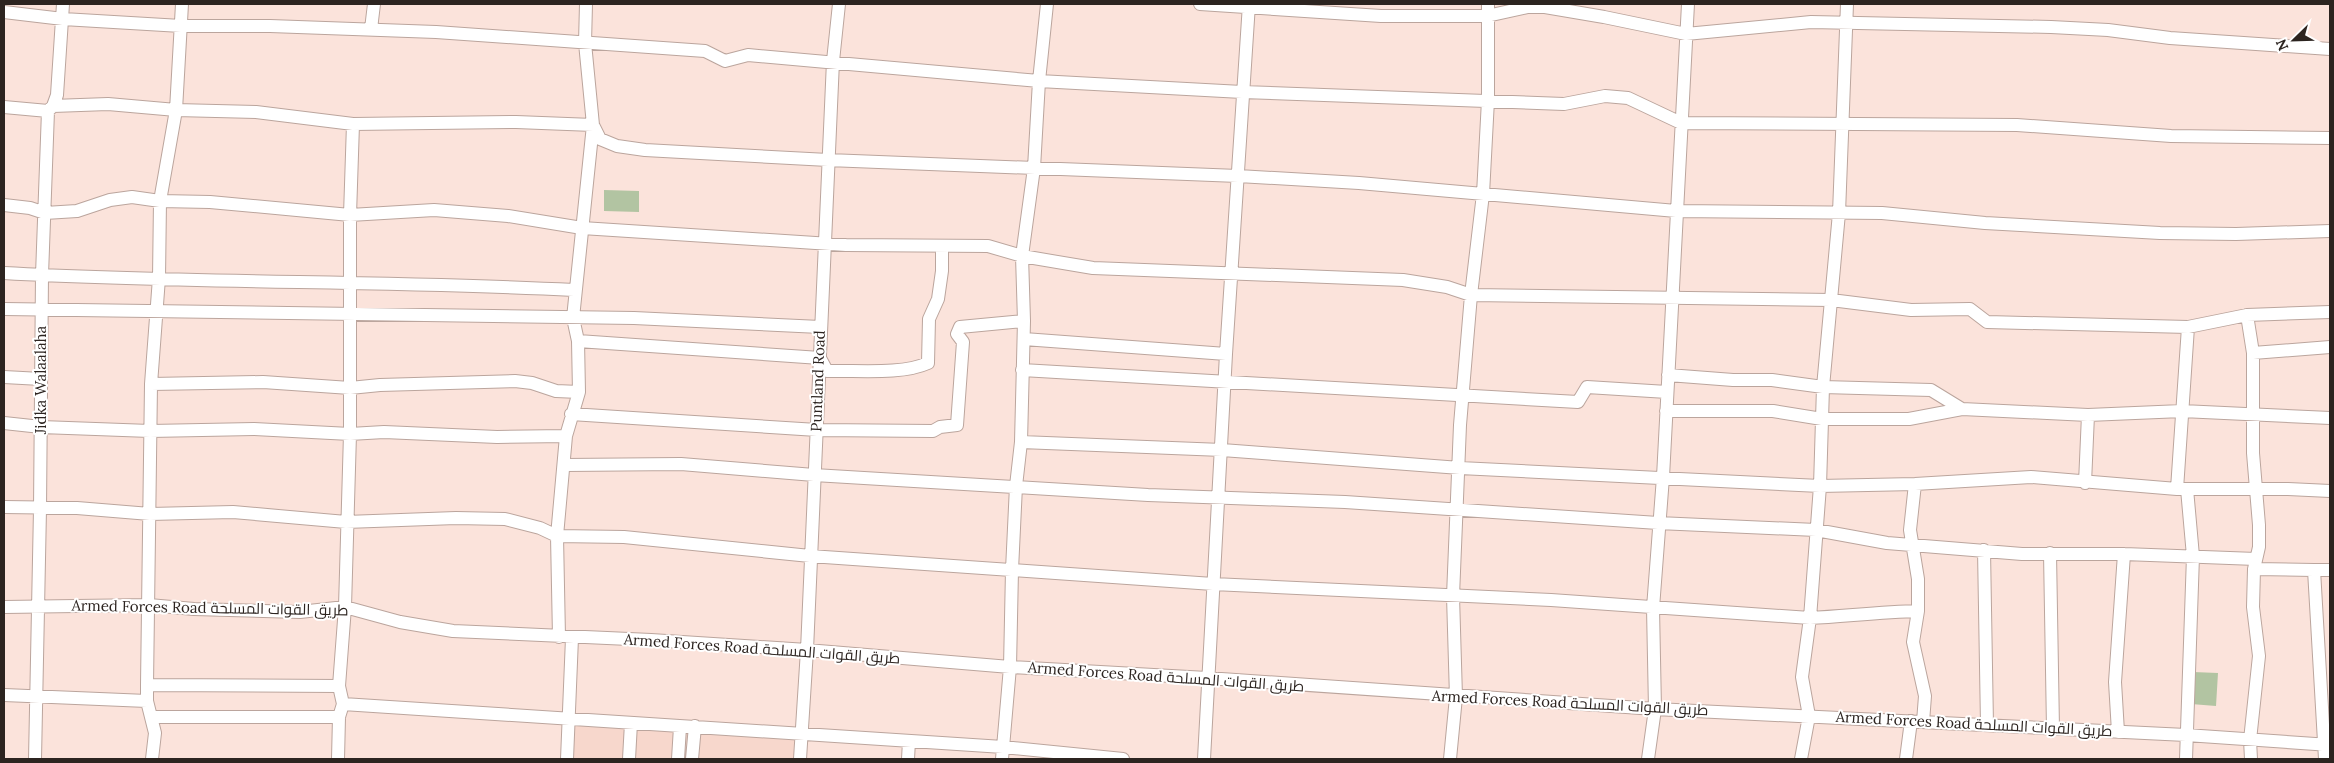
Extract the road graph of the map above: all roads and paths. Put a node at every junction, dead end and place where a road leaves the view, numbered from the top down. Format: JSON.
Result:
{"nodes":[{"id":1,"x":63,"y":4,"type":"edge"},
{"id":2,"x":182,"y":4,"type":"edge"},
{"id":3,"x":374,"y":4,"type":"edge"},
{"id":4,"x":586,"y":4,"type":"edge"},
{"id":5,"x":839,"y":4,"type":"edge"},
{"id":6,"x":1047,"y":4,"type":"edge"},
{"id":7,"x":1200,"y":4,"type":"edge"},
{"id":8,"x":1688,"y":4,"type":"edge"},
{"id":9,"x":1847,"y":4,"type":"edge"},
{"id":10,"x":1248,"y":5,"type":"edge"},
{"id":11,"x":1488,"y":10,"type":"edge"},
{"id":12,"x":4,"y":12,"type":"edge"},
{"id":13,"x":63,"y":19,"type":"junction"},
{"id":14,"x":1846,"y":22,"type":"junction"},
{"id":15,"x":181,"y":26,"type":"junction"},
{"id":16,"x":371,"y":28,"type":"junction"},
{"id":17,"x":1686,"y":34,"type":"junction"},
{"id":18,"x":585,"y":42,"type":"junction"},
{"id":19,"x":2330,"y":49,"type":"edge"},
{"id":20,"x":833,"y":61,"type":"junction"},
{"id":21,"x":1040,"y":82,"type":"junction"},
{"id":22,"x":1242,"y":92,"type":"junction"},
{"id":23,"x":1488,"y":100,"type":"junction"},
{"id":24,"x":4,"y":107,"type":"edge"},
{"id":25,"x":50,"y":109,"type":"junction"},
{"id":26,"x":176,"y":110,"type":"junction"},
{"id":27,"x":1682,"y":123,"type":"junction"},
{"id":28,"x":353,"y":124,"type":"junction"},
{"id":29,"x":1841,"y":124,"type":"junction"},
{"id":30,"x":593,"y":125,"type":"junction"},
{"id":31,"x":2330,"y":138,"type":"edge"},
{"id":32,"x":828,"y":160,"type":"junction"},
{"id":33,"x":1034,"y":168,"type":"junction"},
{"id":34,"x":1238,"y":176,"type":"junction"},
{"id":35,"x":1483,"y":194,"type":"junction"},
{"id":36,"x":160,"y":201,"type":"junction"},
{"id":37,"x":4,"y":205,"type":"edge"},
{"id":38,"x":1676,"y":211,"type":"junction"},
{"id":39,"x":45,"y":213,"type":"junction"},
{"id":40,"x":1839,"y":213,"type":"junction"},
{"id":41,"x":350,"y":215,"type":"junction"},
{"id":42,"x":582,"y":228,"type":"junction"},
{"id":43,"x":2330,"y":231,"type":"edge"},
{"id":44,"x":825,"y":244,"type":"junction"},
{"id":45,"x":942,"y":247,"type":"junction"},
{"id":46,"x":1022,"y":256,"type":"junction"},
{"id":47,"x":1231,"y":272,"type":"junction"},
{"id":48,"x":4,"y":273,"type":"edge"},
{"id":49,"x":42,"y":275,"type":"junction"},
{"id":50,"x":159,"y":278,"type":"junction"},
{"id":51,"x":351,"y":283,"type":"junction"},
{"id":52,"x":574,"y":290,"type":"junction"},
{"id":53,"x":1471,"y":295,"type":"junction"},
{"id":54,"x":1671,"y":299,"type":"junction"},
{"id":55,"x":1831,"y":300,"type":"junction"},
{"id":56,"x":4,"y":309,"type":"edge"},
{"id":57,"x":155,"y":309,"type":"junction"},
{"id":58,"x":42,"y":310,"type":"junction"},
{"id":59,"x":2330,"y":312,"type":"edge"},
{"id":60,"x":351,"y":314,"type":"junction"},
{"id":61,"x":2247,"y":315,"type":"junction"},
{"id":62,"x":572,"y":318,"type":"junction"},
{"id":63,"x":1024,"y":321,"type":"junction"},
{"id":64,"x":2188,"y":327,"type":"junction"},
{"id":65,"x":820,"y":328,"type":"junction"},
{"id":66,"x":1024,"y":339,"type":"junction"},
{"id":67,"x":578,"y":342,"type":"junction"},
{"id":68,"x":2330,"y":347,"type":"edge"},
{"id":69,"x":2253,"y":353,"type":"junction"},
{"id":70,"x":1226,"y":354,"type":"junction"},
{"id":71,"x":820,"y":358,"type":"junction"},
{"id":72,"x":1022,"y":370,"type":"junction"},
{"id":73,"x":1668,"y":375,"type":"junction"},
{"id":74,"x":4,"y":376,"type":"edge"},
{"id":75,"x":41,"y":379,"type":"junction"},
{"id":76,"x":1225,"y":382,"type":"junction"},
{"id":77,"x":151,"y":384,"type":"junction"},
{"id":78,"x":1823,"y":387,"type":"junction"},
{"id":79,"x":350,"y":388,"type":"junction"},
{"id":80,"x":578,"y":392,"type":"junction"},
{"id":81,"x":1667,"y":392,"type":"junction"},
{"id":82,"x":1461,"y":394,"type":"junction"},
{"id":83,"x":1962,"y":409,"type":"junction"},
{"id":84,"x":1666,"y":411,"type":"junction"},
{"id":85,"x":2182,"y":411,"type":"junction"},
{"id":86,"x":571,"y":414,"type":"junction"},
{"id":87,"x":2088,"y":415,"type":"junction"},
{"id":88,"x":2253,"y":416,"type":"junction"},
{"id":89,"x":2330,"y":418,"type":"edge"},
{"id":90,"x":1822,"y":419,"type":"junction"},
{"id":91,"x":4,"y":423,"type":"edge"},
{"id":92,"x":41,"y":427,"type":"junction"},
{"id":93,"x":816,"y":430,"type":"junction"},
{"id":94,"x":150,"y":431,"type":"junction"},
{"id":95,"x":350,"y":434,"type":"junction"},
{"id":96,"x":566,"y":436,"type":"junction"},
{"id":97,"x":1020,"y":442,"type":"junction"},
{"id":98,"x":1222,"y":450,"type":"junction"},
{"id":99,"x":565,"y":465,"type":"junction"},
{"id":100,"x":1460,"y":468,"type":"junction"},
{"id":101,"x":814,"y":475,"type":"junction"},
{"id":102,"x":1663,"y":476,"type":"junction"},
{"id":103,"x":2085,"y":483,"type":"junction"},
{"id":104,"x":1915,"y":484,"type":"junction"},
{"id":105,"x":1016,"y":486,"type":"junction"},
{"id":106,"x":1820,"y":486,"type":"junction"},
{"id":107,"x":2182,"y":489,"type":"junction"},
{"id":108,"x":2256,"y":490,"type":"junction"},
{"id":109,"x":2330,"y":491,"type":"edge"},
{"id":110,"x":1218,"y":499,"type":"junction"},
{"id":111,"x":4,"y":507,"type":"edge"},
{"id":112,"x":40,"y":509,"type":"junction"},
{"id":113,"x":1456,"y":510,"type":"junction"},
{"id":114,"x":150,"y":514,"type":"junction"},
{"id":115,"x":346,"y":522,"type":"junction"},
{"id":116,"x":1658,"y":523,"type":"junction"},
{"id":117,"x":1816,"y":530,"type":"junction"},
{"id":118,"x":557,"y":536,"type":"junction"},
{"id":119,"x":1912,"y":544,"type":"junction"},
{"id":120,"x":1984,"y":550,"type":"junction"},
{"id":121,"x":2050,"y":553,"type":"junction"},
{"id":122,"x":2124,"y":554,"type":"junction"},
{"id":123,"x":810,"y":556,"type":"junction"},
{"id":124,"x":2192,"y":556,"type":"junction"},
{"id":125,"x":2255,"y":564,"type":"junction"},
{"id":126,"x":1012,"y":570,"type":"junction"},
{"id":127,"x":2314,"y":570,"type":"junction"},
{"id":128,"x":2330,"y":570,"type":"edge"},
{"id":129,"x":1213,"y":584,"type":"junction"},
{"id":130,"x":1453,"y":596,"type":"junction"},
{"id":131,"x":149,"y":605,"type":"junction"},
{"id":132,"x":4,"y":607,"type":"edge"},
{"id":133,"x":345,"y":607,"type":"junction"},
{"id":134,"x":38,"y":608,"type":"junction"},
{"id":135,"x":1654,"y":608,"type":"junction"},
{"id":136,"x":1918,"y":611,"type":"junction"},
{"id":137,"x":1810,"y":618,"type":"junction"},
{"id":138,"x":559,"y":637,"type":"junction"},
{"id":139,"x":572,"y":638,"type":"junction"},
{"id":140,"x":808,"y":650,"type":"junction"},
{"id":141,"x":1010,"y":667,"type":"junction"},
{"id":142,"x":1208,"y":678,"type":"junction"},
{"id":143,"x":147,"y":685,"type":"junction"},
{"id":144,"x":339,"y":686,"type":"junction"},
{"id":145,"x":4,"y":695,"type":"edge"},
{"id":146,"x":36,"y":696,"type":"junction"},
{"id":147,"x":1456,"y":697,"type":"junction"},
{"id":148,"x":147,"y":701,"type":"junction"},
{"id":149,"x":343,"y":704,"type":"junction"},
{"id":150,"x":1654,"y":709,"type":"junction"},
{"id":151,"x":1808,"y":716,"type":"junction"},
{"id":152,"x":152,"y":717,"type":"junction"},
{"id":153,"x":339,"y":717,"type":"junction"},
{"id":154,"x":568,"y":719,"type":"junction"},
{"id":155,"x":1917,"y":721,"type":"junction"},
{"id":156,"x":631,"y":723,"type":"junction"},
{"id":157,"x":695,"y":726,"type":"junction"},
{"id":158,"x":1987,"y":726,"type":"junction"},
{"id":159,"x":680,"y":727,"type":"junction"},
{"id":160,"x":2053,"y":729,"type":"junction"},
{"id":161,"x":2118,"y":732,"type":"junction"},
{"id":162,"x":802,"y":734,"type":"junction"},
{"id":163,"x":2186,"y":735,"type":"junction"},
{"id":164,"x":2250,"y":740,"type":"junction"},
{"id":165,"x":908,"y":742,"type":"junction"},
{"id":166,"x":2328,"y":745,"type":"edge"},
{"id":167,"x":1002,"y":753,"type":"edge"},
{"id":168,"x":35,"y":759,"type":"edge"},
{"id":169,"x":152,"y":759,"type":"edge"},
{"id":170,"x":338,"y":759,"type":"edge"},
{"id":171,"x":567,"y":759,"type":"edge"},
{"id":172,"x":630,"y":759,"type":"edge"},
{"id":173,"x":678,"y":759,"type":"edge"},
{"id":174,"x":692,"y":759,"type":"edge"},
{"id":175,"x":800,"y":759,"type":"edge"},
{"id":176,"x":908,"y":759,"type":"edge"},
{"id":177,"x":1123,"y":759,"type":"edge"},
{"id":178,"x":1204,"y":759,"type":"edge"},
{"id":179,"x":1450,"y":759,"type":"edge"},
{"id":180,"x":1648,"y":759,"type":"edge"},
{"id":181,"x":1801,"y":759,"type":"edge"},
{"id":182,"x":1906,"y":759,"type":"edge"},
{"id":183,"x":2186,"y":759,"type":"edge"},
{"id":184,"x":2251,"y":759,"type":"edge"},
{"id":185,"x":2325,"y":759,"type":"edge"}],
"edges":[{"from":1,"to":13,"type":"street","name":"Jidka Walaalaha"},
{"from":2,"to":15,"type":"street"},
{"from":3,"to":16,"type":"street"},
{"from":4,"to":18,"type":"street"},
{"from":5,"to":20,"type":"street","name":"Puntland Road"},
{"from":6,"to":21,"type":"street"},
{"from":7,"to":10,"type":"street"},
{"from":8,"to":17,"type":"street"},
{"from":9,"to":14,"type":"street"},
{"from":10,"to":11,"type":"street"},
{"from":10,"to":22,"type":"street"},
{"from":11,"to":17,"type":"street"},
{"from":11,"to":23,"type":"street"},
{"from":12,"to":13,"type":"street"},
{"from":13,"to":15,"type":"street"},
{"from":13,"to":25,"type":"street","name":"Jidka Walaalaha"},
{"from":14,"to":17,"type":"street"},
{"from":14,"to":19,"type":"street"},
{"from":14,"to":29,"type":"street"},
{"from":15,"to":16,"type":"street"},
{"from":15,"to":26,"type":"street"},
{"from":16,"to":18,"type":"street"},
{"from":17,"to":27,"type":"street"},
{"from":18,"to":20,"type":"street"},
{"from":18,"to":30,"type":"street"},
{"from":20,"to":21,"type":"street"},
{"from":20,"to":32,"type":"street","name":"Puntland Road"},
{"from":21,"to":22,"type":"street"},
{"from":21,"to":33,"type":"street"},
{"from":22,"to":23,"type":"street"},
{"from":22,"to":34,"type":"street"},
{"from":23,"to":27,"type":"street"},
{"from":23,"to":35,"type":"street"},
{"from":24,"to":25,"type":"street"},
{"from":25,"to":26,"type":"street"},
{"from":25,"to":39,"type":"street","name":"Jidka Walaalaha"},
{"from":26,"to":28,"type":"street"},
{"from":26,"to":36,"type":"street"},
{"from":27,"to":29,"type":"street"},
{"from":27,"to":38,"type":"street"},
{"from":28,"to":30,"type":"street"},
{"from":28,"to":41,"type":"street"},
{"from":29,"to":31,"type":"street"},
{"from":29,"to":40,"type":"street"},
{"from":30,"to":32,"type":"street"},
{"from":30,"to":42,"type":"street"},
{"from":32,"to":33,"type":"street"},
{"from":32,"to":44,"type":"street","name":"Puntland Road"},
{"from":33,"to":34,"type":"street"},
{"from":33,"to":46,"type":"street"},
{"from":34,"to":35,"type":"street"},
{"from":34,"to":47,"type":"street"},
{"from":35,"to":38,"type":"street"},
{"from":35,"to":53,"type":"street"},
{"from":36,"to":39,"type":"street"},
{"from":36,"to":41,"type":"street"},
{"from":36,"to":50,"type":"street"},
{"from":37,"to":39,"type":"street"},
{"from":38,"to":40,"type":"street"},
{"from":38,"to":54,"type":"street"},
{"from":39,"to":49,"type":"street","name":"Jidka Walaalaha"},
{"from":40,"to":43,"type":"street"},
{"from":40,"to":55,"type":"street"},
{"from":41,"to":42,"type":"street"},
{"from":41,"to":51,"type":"street"},
{"from":42,"to":44,"type":"street"},
{"from":42,"to":52,"type":"street"},
{"from":44,"to":45,"type":"street"},
{"from":44,"to":65,"type":"street","name":"Puntland Road"},
{"from":45,"to":46,"type":"street"},
{"from":45,"to":71,"type":"street"},
{"from":46,"to":47,"type":"street"},
{"from":46,"to":63,"type":"street"},
{"from":47,"to":53,"type":"street"},
{"from":47,"to":70,"type":"street"},
{"from":48,"to":49,"type":"street"},
{"from":49,"to":50,"type":"street"},
{"from":49,"to":58,"type":"street","name":"Jidka Walaalaha"},
{"from":50,"to":51,"type":"street"},
{"from":50,"to":57,"type":"street"},
{"from":51,"to":52,"type":"street"},
{"from":51,"to":60,"type":"street"},
{"from":52,"to":62,"type":"street"},
{"from":53,"to":54,"type":"street"},
{"from":53,"to":82,"type":"street"},
{"from":54,"to":55,"type":"street"},
{"from":54,"to":73,"type":"street"},
{"from":55,"to":64,"type":"street"},
{"from":55,"to":78,"type":"street"},
{"from":56,"to":58,"type":"street"},
{"from":57,"to":58,"type":"street"},
{"from":57,"to":60,"type":"street"},
{"from":57,"to":77,"type":"street"},
{"from":58,"to":75,"type":"street","name":"Jidka Walaalaha"},
{"from":59,"to":61,"type":"street"},
{"from":60,"to":62,"type":"street"},
{"from":60,"to":79,"type":"street"},
{"from":61,"to":64,"type":"street"},
{"from":61,"to":69,"type":"street"},
{"from":62,"to":65,"type":"street"},
{"from":62,"to":67,"type":"street"},
{"from":63,"to":66,"type":"street"},
{"from":63,"to":93,"type":"street"},
{"from":64,"to":85,"type":"street"},
{"from":65,"to":71,"type":"street","name":"Puntland Road"},
{"from":66,"to":70,"type":"street"},
{"from":66,"to":72,"type":"street"},
{"from":67,"to":71,"type":"street"},
{"from":67,"to":80,"type":"street"},
{"from":68,"to":69,"type":"street"},
{"from":69,"to":88,"type":"street"},
{"from":70,"to":76,"type":"street"},
{"from":71,"to":93,"type":"street","name":"Puntland Road"},
{"from":72,"to":76,"type":"street"},
{"from":72,"to":97,"type":"street"},
{"from":73,"to":78,"type":"street"},
{"from":73,"to":81,"type":"street"},
{"from":74,"to":75,"type":"street"},
{"from":75,"to":92,"type":"street","name":"Jidka Walaalaha"},
{"from":76,"to":82,"type":"street"},
{"from":76,"to":98,"type":"street"},
{"from":77,"to":79,"type":"street"},
{"from":77,"to":94,"type":"street"},
{"from":78,"to":83,"type":"street"},
{"from":78,"to":90,"type":"street"},
{"from":79,"to":80,"type":"street"},
{"from":79,"to":95,"type":"street"},
{"from":80,"to":86,"type":"street"},
{"from":81,"to":82,"type":"street"},
{"from":81,"to":84,"type":"street"},
{"from":82,"to":100,"type":"street"},
{"from":83,"to":87,"type":"street"},
{"from":83,"to":90,"type":"street"},
{"from":84,"to":90,"type":"street"},
{"from":84,"to":102,"type":"street"},
{"from":85,"to":87,"type":"street"},
{"from":85,"to":88,"type":"street"},
{"from":85,"to":107,"type":"street"},
{"from":86,"to":93,"type":"street"},
{"from":86,"to":96,"type":"street"},
{"from":87,"to":103,"type":"street"},
{"from":88,"to":89,"type":"street"},
{"from":88,"to":108,"type":"street"},
{"from":90,"to":106,"type":"street"},
{"from":91,"to":92,"type":"street"},
{"from":92,"to":94,"type":"street"},
{"from":92,"to":112,"type":"street","name":"Jidka Walaalaha"},
{"from":93,"to":101,"type":"street","name":"Puntland Road"},
{"from":94,"to":95,"type":"street"},
{"from":94,"to":114,"type":"street"},
{"from":95,"to":96,"type":"street"},
{"from":95,"to":115,"type":"street"},
{"from":96,"to":99,"type":"street"},
{"from":97,"to":98,"type":"street"},
{"from":97,"to":105,"type":"street"},
{"from":98,"to":100,"type":"street"},
{"from":98,"to":110,"type":"street"},
{"from":99,"to":101,"type":"street"},
{"from":99,"to":118,"type":"street"},
{"from":100,"to":102,"type":"street"},
{"from":100,"to":113,"type":"street"},
{"from":101,"to":105,"type":"street"},
{"from":101,"to":123,"type":"street","name":"Puntland Road"},
{"from":102,"to":106,"type":"street"},
{"from":102,"to":116,"type":"street"},
{"from":103,"to":104,"type":"street"},
{"from":103,"to":107,"type":"street"},
{"from":104,"to":106,"type":"street"},
{"from":104,"to":119,"type":"street"},
{"from":105,"to":110,"type":"street"},
{"from":105,"to":126,"type":"street"},
{"from":106,"to":117,"type":"street"},
{"from":107,"to":108,"type":"street"},
{"from":107,"to":124,"type":"street"},
{"from":108,"to":109,"type":"street"},
{"from":108,"to":125,"type":"street"},
{"from":110,"to":113,"type":"street"},
{"from":110,"to":129,"type":"street"},
{"from":111,"to":112,"type":"street"},
{"from":112,"to":114,"type":"street"},
{"from":112,"to":134,"type":"street","name":"Jidka Walaalaha"},
{"from":113,"to":116,"type":"street"},
{"from":113,"to":130,"type":"street"},
{"from":114,"to":115,"type":"street"},
{"from":114,"to":131,"type":"street"},
{"from":115,"to":118,"type":"street"},
{"from":115,"to":133,"type":"street"},
{"from":116,"to":117,"type":"street"},
{"from":116,"to":135,"type":"street"},
{"from":117,"to":119,"type":"street"},
{"from":117,"to":137,"type":"street"},
{"from":118,"to":123,"type":"street"},
{"from":118,"to":138,"type":"street"},
{"from":119,"to":120,"type":"street"},
{"from":119,"to":136,"type":"street"},
{"from":120,"to":121,"type":"street"},
{"from":120,"to":158,"type":"street"},
{"from":121,"to":122,"type":"street"},
{"from":121,"to":160,"type":"street"},
{"from":122,"to":124,"type":"street"},
{"from":122,"to":161,"type":"street"},
{"from":123,"to":126,"type":"street"},
{"from":123,"to":140,"type":"street","name":"Puntland Road"},
{"from":124,"to":125,"type":"street"},
{"from":124,"to":163,"type":"street"},
{"from":125,"to":127,"type":"street"},
{"from":125,"to":164,"type":"street"},
{"from":126,"to":129,"type":"street"},
{"from":126,"to":141,"type":"street"},
{"from":127,"to":128,"type":"street"},
{"from":127,"to":166,"type":"street"},
{"from":129,"to":130,"type":"street"},
{"from":129,"to":142,"type":"street"},
{"from":130,"to":135,"type":"street"},
{"from":130,"to":147,"type":"street"},
{"from":131,"to":133,"type":"street","name":"Armed Forces Road طريق القوات المسلحة"},
{"from":131,"to":134,"type":"street","name":"Armed Forces Road طريق القوات المسلحة"},
{"from":131,"to":143,"type":"street"},
{"from":132,"to":134,"type":"street","name":"Armed Forces Road طريق القوات المسلحة"},
{"from":133,"to":138,"type":"street","name":"Armed Forces Road طريق القوات المسلحة"},
{"from":133,"to":144,"type":"street"},
{"from":134,"to":146,"type":"street","name":"Jidka Walaalaha"},
{"from":135,"to":137,"type":"street"},
{"from":135,"to":150,"type":"street"},
{"from":136,"to":137,"type":"street"},
{"from":136,"to":155,"type":"street"},
{"from":137,"to":151,"type":"street"},
{"from":138,"to":139,"type":"street","name":"Armed Forces Road طريق القوات المسلحة"},
{"from":139,"to":140,"type":"street","name":"Armed Forces Road طريق القوات المسلحة"},
{"from":139,"to":154,"type":"street"},
{"from":140,"to":141,"type":"street","name":"Armed Forces Road طريق القوات المسلحة"},
{"from":140,"to":162,"type":"street","name":"Puntland Road"},
{"from":141,"to":142,"type":"street","name":"Armed Forces Road طريق القوات المسلحة"},
{"from":141,"to":167,"type":"street"},
{"from":142,"to":147,"type":"street","name":"Armed Forces Road طريق القوات المسلحة"},
{"from":142,"to":178,"type":"street"},
{"from":143,"to":144,"type":"street"},
{"from":143,"to":148,"type":"street"},
{"from":144,"to":149,"type":"street"},
{"from":145,"to":146,"type":"street"},
{"from":146,"to":148,"type":"street"},
{"from":146,"to":168,"type":"street","name":"Jidka Walaalaha"},
{"from":147,"to":150,"type":"street","name":"Armed Forces Road طريق القوات المسلحة"},
{"from":147,"to":179,"type":"street"},
{"from":148,"to":152,"type":"street"},
{"from":149,"to":153,"type":"street"},
{"from":149,"to":154,"type":"street"},
{"from":150,"to":151,"type":"street","name":"Armed Forces Road طريق القوات المسلحة"},
{"from":150,"to":180,"type":"street"},
{"from":151,"to":155,"type":"street","name":"Armed Forces Road طريق القوات المسلحة"},
{"from":151,"to":181,"type":"street"},
{"from":152,"to":153,"type":"street"},
{"from":152,"to":169,"type":"street"},
{"from":153,"to":170,"type":"street"},
{"from":154,"to":156,"type":"street"},
{"from":154,"to":171,"type":"street"},
{"from":155,"to":158,"type":"street","name":"Armed Forces Road طريق القوات المسلحة"},
{"from":155,"to":182,"type":"street"},
{"from":156,"to":159,"type":"street"},
{"from":156,"to":172,"type":"street"},
{"from":157,"to":159,"type":"street"},
{"from":157,"to":162,"type":"street"},
{"from":157,"to":174,"type":"street"},
{"from":158,"to":160,"type":"street","name":"Armed Forces Road طريق القوات المسلحة"},
{"from":159,"to":173,"type":"street"},
{"from":160,"to":161,"type":"street","name":"Armed Forces Road طريق القوات المسلحة"},
{"from":161,"to":163,"type":"street","name":"Armed Forces Road طريق القوات المسلحة"},
{"from":162,"to":165,"type":"street"},
{"from":162,"to":175,"type":"street","name":"Puntland Road"},
{"from":163,"to":164,"type":"street","name":"Armed Forces Road طريق القوات المسلحة"},
{"from":163,"to":183,"type":"street"},
{"from":164,"to":166,"type":"street","name":"Armed Forces Road طريق القوات المسلحة"},
{"from":164,"to":184,"type":"street"},
{"from":165,"to":167,"type":"street"},
{"from":165,"to":176,"type":"street"},
{"from":166,"to":185,"type":"street"},
{"from":167,"to":177,"type":"street"}]}
